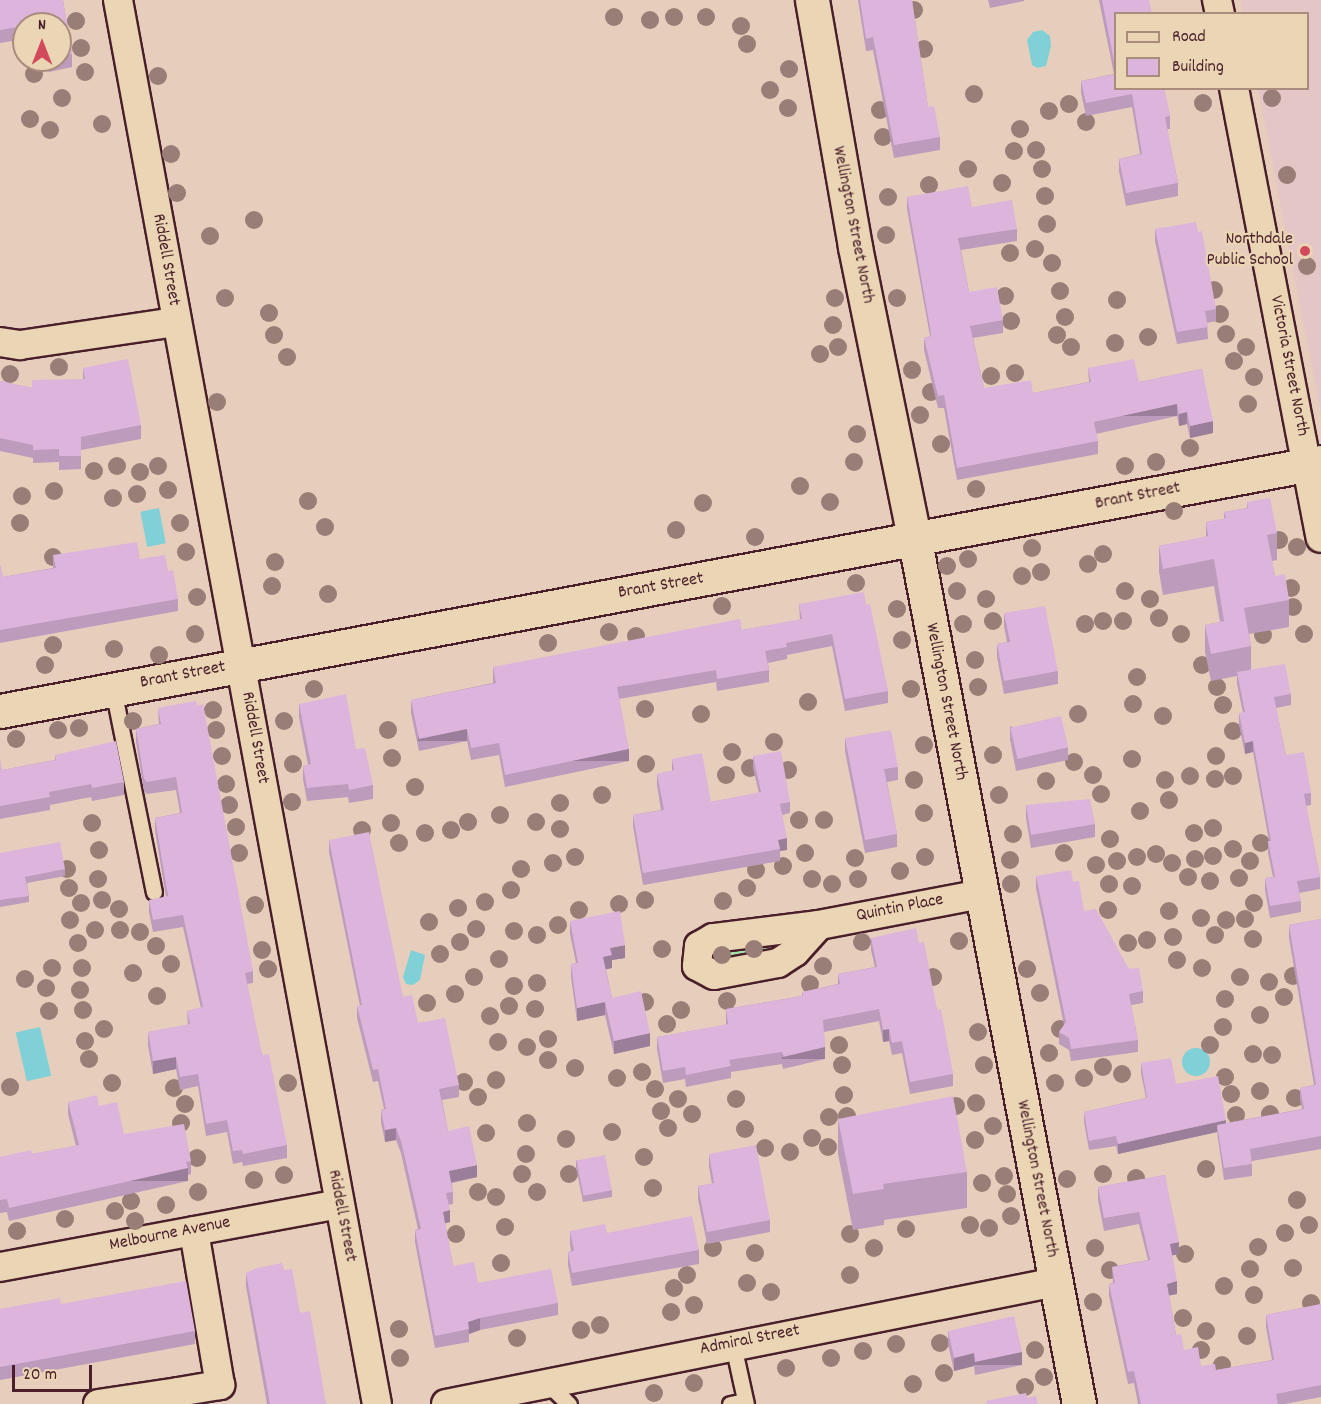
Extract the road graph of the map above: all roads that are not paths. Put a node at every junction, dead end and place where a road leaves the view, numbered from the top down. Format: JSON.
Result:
{"nodes":[{"id":1,"x":118,"y":0,"type":"edge"},
{"id":2,"x":812,"y":0,"type":"edge"},
{"id":3,"x":1234,"y":90,"type":"edge"},
{"id":4,"x":176,"y":322,"type":"junction"},
{"id":5,"x":0,"y":342,"type":"edge"},
{"id":6,"x":1314,"y":463,"type":"edge"},
{"id":7,"x":1321,"y":538,"type":"edge"},
{"id":8,"x":915,"y":540,"type":"junction"},
{"id":9,"x":240,"y":666,"type":"junction"},
{"id":10,"x":113,"y":689,"type":"junction"},
{"id":11,"x":0,"y":711,"type":"edge"},
{"id":12,"x":154,"y":892,"type":"dead end"},
{"id":13,"x":982,"y":894,"type":"junction"},
{"id":14,"x":819,"y":925,"type":"dead end"},
{"id":15,"x":339,"y":1204,"type":"junction"},
{"id":16,"x":194,"y":1231,"type":"junction"},
{"id":17,"x":0,"y":1267,"type":"edge"},
{"id":18,"x":1056,"y":1282,"type":"junction"},
{"id":19,"x":733,"y":1345,"type":"junction"},
{"id":20,"x":548,"y":1384,"type":"junction"},
{"id":21,"x":221,"y":1395,"type":"edge"},
{"id":22,"x":177,"y":1398,"type":"edge"},
{"id":23,"x":740,"y":1403,"type":"edge"},
{"id":24,"x":98,"y":1404,"type":"edge"},
{"id":25,"x":377,"y":1404,"type":"edge"},
{"id":26,"x":446,"y":1404,"type":"edge"},
{"id":27,"x":569,"y":1404,"type":"edge"},
{"id":28,"x":1079,"y":1404,"type":"edge"}],
"edges":[{"from":1,"to":4,"type":"street","name":"Riddell Street"},
{"from":2,"to":8,"type":"main road","name":"Wellington Street North"},
{"from":3,"to":6,"type":"street","name":"Victoria Street North"},
{"from":4,"to":5,"type":"street"},
{"from":4,"to":9,"type":"street","name":"Riddell Street"},
{"from":6,"to":7,"type":"street","name":"Victoria Street North"},
{"from":6,"to":8,"type":"main road","name":"Brant Street"},
{"from":8,"to":9,"type":"main road","name":"Brant Street"},
{"from":8,"to":13,"type":"main road","name":"Wellington Street North"},
{"from":9,"to":10,"type":"main road","name":"Brant Street"},
{"from":9,"to":15,"type":"street","name":"Riddell Street"},
{"from":10,"to":11,"type":"main road","name":"Brant Street"},
{"from":10,"to":12,"type":"lane"},
{"from":13,"to":14,"type":"street","name":"Quintin Place"},
{"from":13,"to":18,"type":"main road","name":"Wellington Street North"},
{"from":15,"to":16,"type":"street","name":"Melbourne Avenue"},
{"from":15,"to":25,"type":"street","name":"Riddell Street"},
{"from":16,"to":17,"type":"street","name":"Melbourne Avenue"},
{"from":16,"to":21,"type":"street"},
{"from":18,"to":19,"type":"street","name":"Admiral Street"},
{"from":18,"to":28,"type":"main road","name":"Wellington Street North"},
{"from":19,"to":20,"type":"street","name":"Admiral Street"},
{"from":19,"to":23,"type":"lane"},
{"from":20,"to":26,"type":"street","name":"Admiral Street"},
{"from":20,"to":27,"type":"lane"},
{"from":21,"to":22,"type":"street"},
{"from":22,"to":24,"type":"street"}]}
